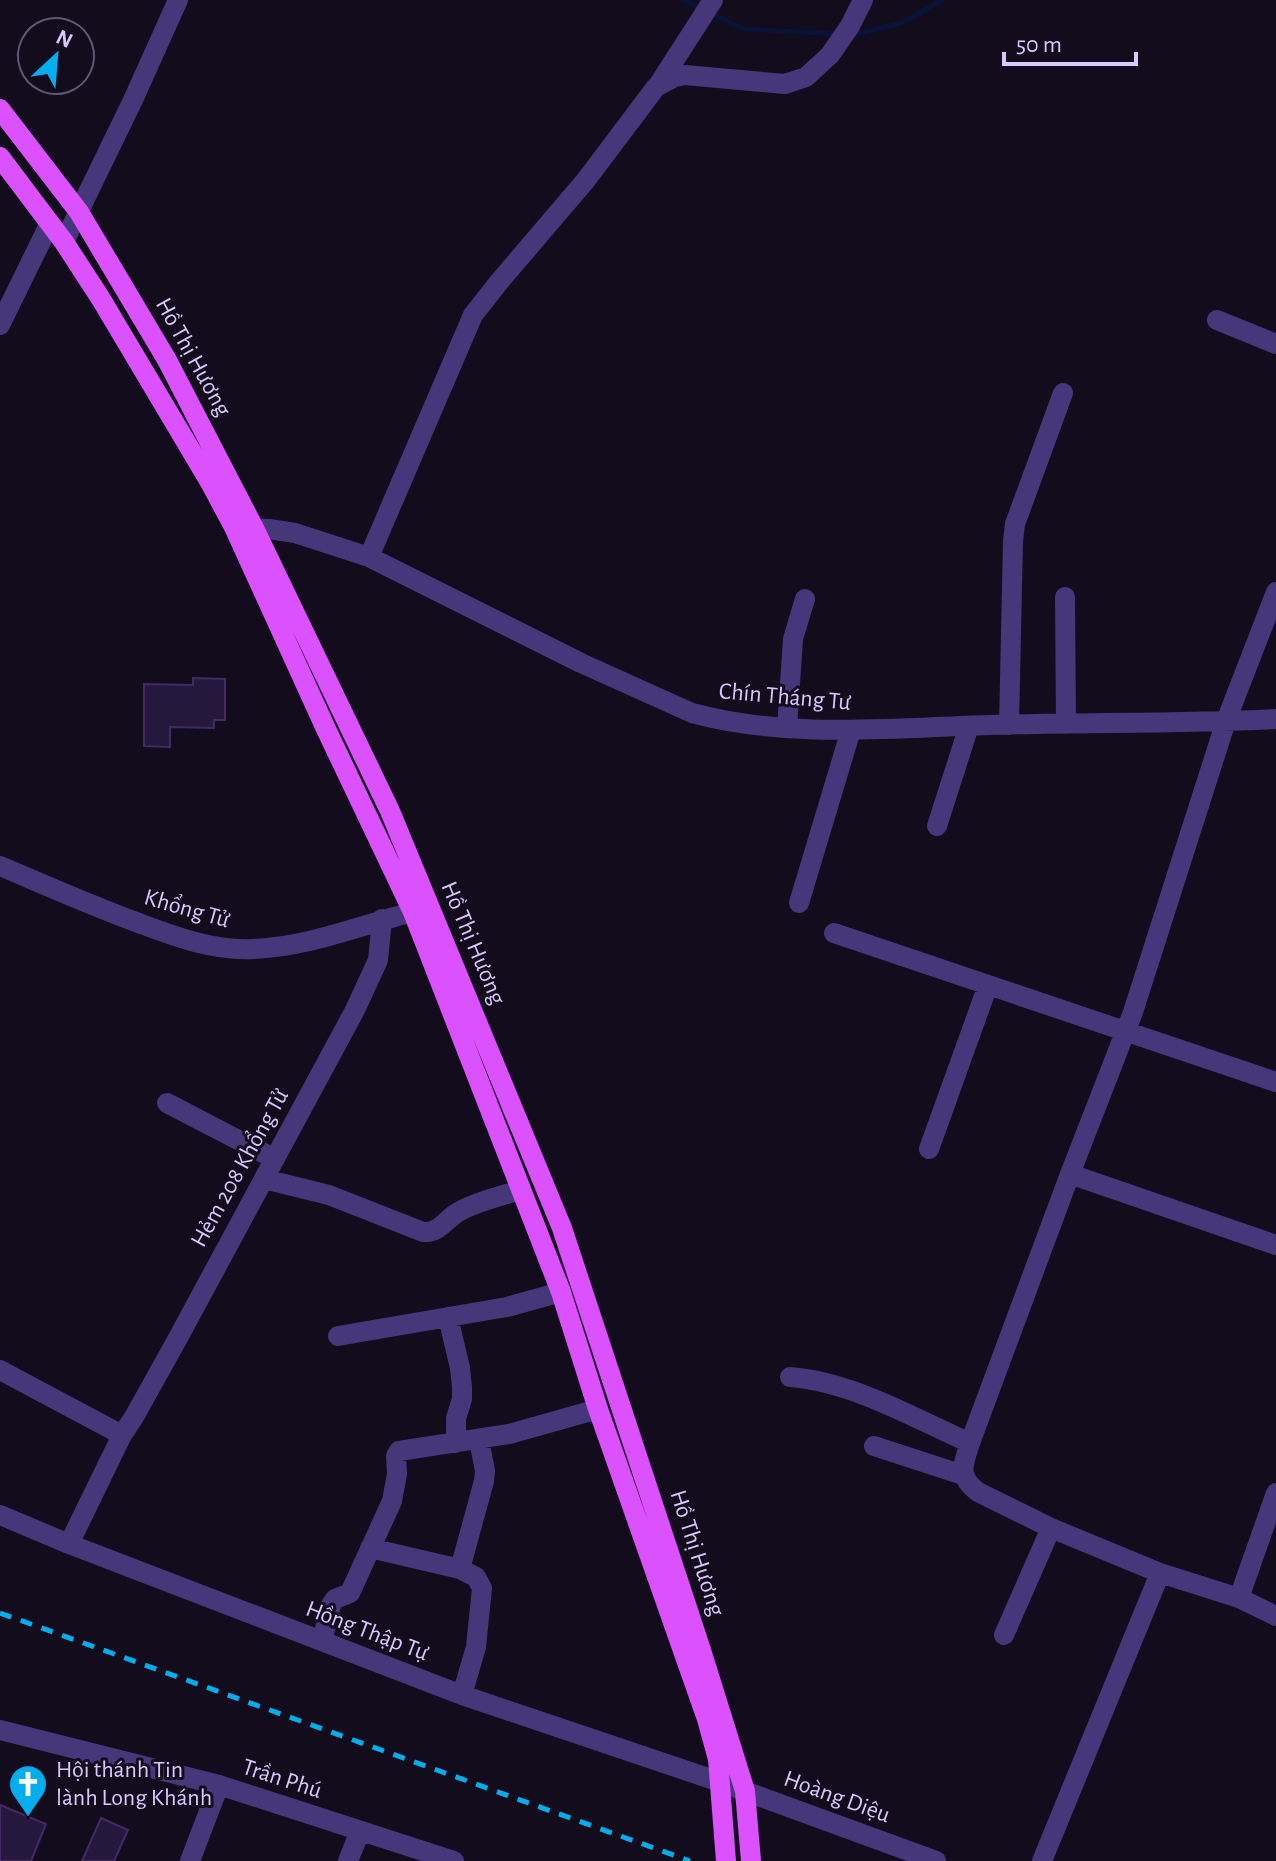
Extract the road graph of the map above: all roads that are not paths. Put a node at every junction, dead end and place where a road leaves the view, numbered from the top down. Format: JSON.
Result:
{"nodes":[{"id":1,"x":178,"y":0,"type":"edge"},
{"id":2,"x":713,"y":0,"type":"edge"},
{"id":3,"x":863,"y":0,"type":"edge"},
{"id":4,"x":656,"y":87,"type":"junction"},
{"id":5,"x":0,"y":109,"type":"edge"},
{"id":6,"x":0,"y":157,"type":"edge"},
{"id":7,"x":74,"y":205,"type":"junction"},
{"id":8,"x":50,"y":223,"type":"junction"},
{"id":9,"x":64,"y":242,"type":"junction"},
{"id":10,"x":1,"y":319,"type":"edge"},
{"id":11,"x":1217,"y":320,"type":"dead end"},
{"id":12,"x":1276,"y":344,"type":"edge"},
{"id":13,"x":1063,"y":393,"type":"dead end"},
{"id":14,"x":244,"y":528,"type":"junction"},
{"id":15,"x":369,"y":557,"type":"junction"},
{"id":16,"x":1276,"y":592,"type":"edge"},
{"id":17,"x":1065,"y":597,"type":"dead end"},
{"id":18,"x":805,"y":599,"type":"dead end"},
{"id":19,"x":1276,"y":719,"type":"edge"},
{"id":20,"x":1226,"y":721,"type":"junction"},
{"id":21,"x":1066,"y":724,"type":"junction"},
{"id":22,"x":1009,"y":725,"type":"junction"},
{"id":23,"x":969,"y":726,"type":"junction"},
{"id":24,"x":787,"y":728,"type":"junction"},
{"id":25,"x":851,"y":730,"type":"junction"},
{"id":26,"x":937,"y":826,"type":"dead end"},
{"id":27,"x":0,"y":866,"type":"edge"},
{"id":28,"x":799,"y":903,"type":"dead end"},
{"id":29,"x":413,"y":912,"type":"junction"},
{"id":30,"x":382,"y":919,"type":"junction"},
{"id":31,"x":834,"y":933,"type":"dead end"},
{"id":32,"x":988,"y":985,"type":"junction"},
{"id":33,"x":1126,"y":1032,"type":"junction"},
{"id":34,"x":1276,"y":1082,"type":"edge"},
{"id":35,"x":167,"y":1103,"type":"dead end"},
{"id":36,"x":929,"y":1149,"type":"dead end"},
{"id":37,"x":275,"y":1159,"type":"junction"},
{"id":38,"x":1070,"y":1174,"type":"junction"},
{"id":39,"x":264,"y":1179,"type":"junction"},
{"id":40,"x":521,"y":1190,"type":"junction"},
{"id":41,"x":1276,"y":1245,"type":"edge"},
{"id":42,"x":561,"y":1292,"type":"junction"},
{"id":43,"x":448,"y":1317,"type":"junction"},
{"id":44,"x":338,"y":1336,"type":"dead end"},
{"id":45,"x":0,"y":1370,"type":"edge"},
{"id":46,"x":790,"y":1377,"type":"dead end"},
{"id":47,"x":598,"y":1409,"type":"junction"},
{"id":48,"x":122,"y":1435,"type":"junction"},
{"id":49,"x":479,"y":1440,"type":"junction"},
{"id":50,"x":456,"y":1443,"type":"junction"},
{"id":51,"x":970,"y":1443,"type":"junction"},
{"id":52,"x":874,"y":1446,"type":"dead end"},
{"id":53,"x":963,"y":1475,"type":"junction"},
{"id":54,"x":1276,"y":1493,"type":"edge"},
{"id":55,"x":0,"y":1515,"type":"edge"},
{"id":56,"x":1051,"y":1528,"type":"junction"},
{"id":57,"x":69,"y":1544,"type":"junction"},
{"id":58,"x":370,"y":1548,"type":"junction"},
{"id":59,"x":460,"y":1569,"type":"junction"},
{"id":60,"x":1160,"y":1573,"type":"junction"},
{"id":61,"x":1239,"y":1598,"type":"junction"},
{"id":62,"x":1276,"y":1616,"type":"edge"},
{"id":63,"x":1004,"y":1635,"type":"dead end"},
{"id":64,"x":322,"y":1641,"type":"junction"},
{"id":65,"x":462,"y":1695,"type":"junction"},
{"id":66,"x":0,"y":1730,"type":"edge"},
{"id":67,"x":720,"y":1782,"type":"junction"},
{"id":68,"x":219,"y":1785,"type":"junction"},
{"id":69,"x":745,"y":1791,"type":"junction"},
{"id":70,"x":360,"y":1831,"type":"junction"},
{"id":71,"x":190,"y":1861,"type":"edge"},
{"id":72,"x":348,"y":1861,"type":"edge"},
{"id":73,"x":454,"y":1861,"type":"edge"},
{"id":74,"x":726,"y":1861,"type":"edge"},
{"id":75,"x":751,"y":1861,"type":"edge"},
{"id":76,"x":936,"y":1861,"type":"edge"},
{"id":77,"x":1042,"y":1861,"type":"edge"}],
"edges":[{"from":1,"to":7,"type":"street"},
{"from":2,"to":4,"type":"street"},
{"from":3,"to":4,"type":"street"},
{"from":4,"to":15,"type":"street"},
{"from":5,"to":7,"type":"main road","name":"Hồ Thị Hương"},
{"from":6,"to":8,"type":"main road","name":"Hồ Thị Hương"},
{"from":7,"to":8,"type":"main road"},
{"from":7,"to":9,"type":"street"},
{"from":7,"to":14,"type":"main road","name":"Hồ Thị Hương"},
{"from":8,"to":9,"type":"main road","name":"Hồ Thị Hương"},
{"from":8,"to":10,"type":"street"},
{"from":9,"to":14,"type":"main road","name":"Hồ Thị Hương"},
{"from":11,"to":12,"type":"street"},
{"from":13,"to":22,"type":"street"},
{"from":14,"to":15,"type":"street","name":"Chín Tháng Tư"},
{"from":14,"to":29,"type":"main road","name":"Hồ Thị Hương"},
{"from":14,"to":69,"type":"main road","name":"Hồ Thị Hương"},
{"from":15,"to":24,"type":"street","name":"Chín Tháng Tư"},
{"from":16,"to":20,"type":"street"},
{"from":17,"to":21,"type":"street"},
{"from":18,"to":24,"type":"street"},
{"from":19,"to":20,"type":"street","name":"Chín Tháng Tư"},
{"from":20,"to":21,"type":"street","name":"Chín Tháng Tư"},
{"from":20,"to":33,"type":"street"},
{"from":21,"to":22,"type":"street","name":"Chín Tháng Tư"},
{"from":22,"to":23,"type":"street","name":"Chín Tháng Tư"},
{"from":23,"to":25,"type":"street","name":"Chín Tháng Tư"},
{"from":23,"to":26,"type":"street"},
{"from":24,"to":25,"type":"street","name":"Chín Tháng Tư"},
{"from":25,"to":28,"type":"street"},
{"from":27,"to":30,"type":"street","name":"Khổng Tử"},
{"from":29,"to":30,"type":"street","name":"Khổng Tử"},
{"from":29,"to":40,"type":"main road","name":"Hồ Thị Hương"},
{"from":30,"to":37,"type":"street","name":"Hẻm 208 Khổng Tử"},
{"from":31,"to":32,"type":"street"},
{"from":32,"to":33,"type":"street"},
{"from":32,"to":36,"type":"street"},
{"from":33,"to":34,"type":"street"},
{"from":33,"to":38,"type":"street"},
{"from":35,"to":37,"type":"street"},
{"from":37,"to":39,"type":"street","name":"Hẻm 208 Khổng Tử"},
{"from":38,"to":41,"type":"street"},
{"from":38,"to":51,"type":"street"},
{"from":39,"to":40,"type":"street"},
{"from":39,"to":48,"type":"street","name":"Hẻm 208 Khổng Tử"},
{"from":40,"to":42,"type":"main road","name":"Hồ Thị Hương"},
{"from":42,"to":43,"type":"street"},
{"from":42,"to":47,"type":"main road","name":"Hồ Thị Hương"},
{"from":43,"to":44,"type":"street"},
{"from":43,"to":50,"type":"street"},
{"from":45,"to":48,"type":"street"},
{"from":46,"to":51,"type":"street"},
{"from":47,"to":49,"type":"street"},
{"from":47,"to":67,"type":"main road","name":"Hồ Thị Hương"},
{"from":48,"to":57,"type":"street","name":"Hẻm 208 Khổng Tử"},
{"from":49,"to":50,"type":"street"},
{"from":49,"to":59,"type":"street"},
{"from":50,"to":58,"type":"street"},
{"from":51,"to":53,"type":"street"},
{"from":52,"to":53,"type":"street"},
{"from":53,"to":56,"type":"street"},
{"from":54,"to":61,"type":"street"},
{"from":55,"to":57,"type":"street","name":"Hồng Thập Tự"},
{"from":56,"to":60,"type":"street"},
{"from":56,"to":63,"type":"street"},
{"from":57,"to":64,"type":"street","name":"Hồng Thập Tự"},
{"from":58,"to":59,"type":"street"},
{"from":58,"to":64,"type":"street"},
{"from":59,"to":65,"type":"street"},
{"from":60,"to":61,"type":"street"},
{"from":60,"to":77,"type":"street"},
{"from":61,"to":62,"type":"street"},
{"from":64,"to":65,"type":"street","name":"Hồng Thập Tự"},
{"from":65,"to":67,"type":"street","name":"Hồng Thập Tự"},
{"from":66,"to":68,"type":"street","name":"Trần Phú"},
{"from":67,"to":69,"type":"street","name":"Hoàng Diệu"},
{"from":67,"to":74,"type":"main road","name":"Hồ Thị Hương"},
{"from":68,"to":70,"type":"street","name":"Trần Phú"},
{"from":68,"to":71,"type":"street"},
{"from":69,"to":75,"type":"main road","name":"Hồ Thị Hương"},
{"from":69,"to":76,"type":"street","name":"Hoàng Diệu"},
{"from":70,"to":72,"type":"street"},
{"from":70,"to":73,"type":"street","name":"Trần Phú"}]}
